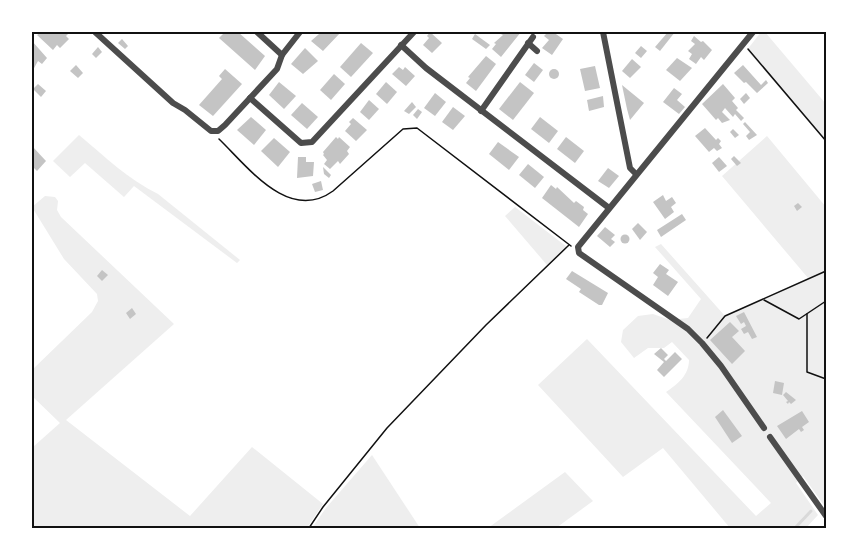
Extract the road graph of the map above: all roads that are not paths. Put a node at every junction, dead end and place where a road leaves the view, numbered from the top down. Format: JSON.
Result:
{"nodes":[{"id":1,"x":94,"y":32,"type":"edge"},
{"id":2,"x":257,"y":32,"type":"edge"},
{"id":3,"x":300,"y":32,"type":"edge"},
{"id":4,"x":414,"y":32,"type":"edge"},
{"id":5,"x":603,"y":32,"type":"edge"},
{"id":6,"x":753,"y":32,"type":"edge"},
{"id":7,"x":533,"y":37,"type":"dead end"},
{"id":8,"x":528,"y":43,"type":"junction"},
{"id":9,"x":401,"y":45,"type":"junction"},
{"id":10,"x":537,"y":51,"type":"dead end"},
{"id":11,"x":282,"y":55,"type":"junction"},
{"id":12,"x":250,"y":98,"type":"junction"},
{"id":13,"x":481,"y":111,"type":"junction"},
{"id":14,"x":636,"y":174,"type":"junction"},
{"id":15,"x":609,"y":208,"type":"junction"},
{"id":16,"x":764,"y":428,"type":"dead end"},
{"id":17,"x":770,"y":437,"type":"dead end"},
{"id":18,"x":826,"y":516,"type":"edge"}],
"edges":[{"from":1,"to":12,"type":"street"},
{"from":2,"to":11,"type":"street"},
{"from":3,"to":11,"type":"street"},
{"from":4,"to":9,"type":"street"},
{"from":5,"to":14,"type":"street"},
{"from":6,"to":14,"type":"street"},
{"from":7,"to":8,"type":"street"},
{"from":8,"to":10,"type":"street"},
{"from":8,"to":13,"type":"street"},
{"from":9,"to":12,"type":"street"},
{"from":9,"to":13,"type":"street"},
{"from":11,"to":12,"type":"street"},
{"from":13,"to":15,"type":"street"},
{"from":14,"to":15,"type":"street"},
{"from":15,"to":16,"type":"street"},
{"from":17,"to":18,"type":"street"}]}
